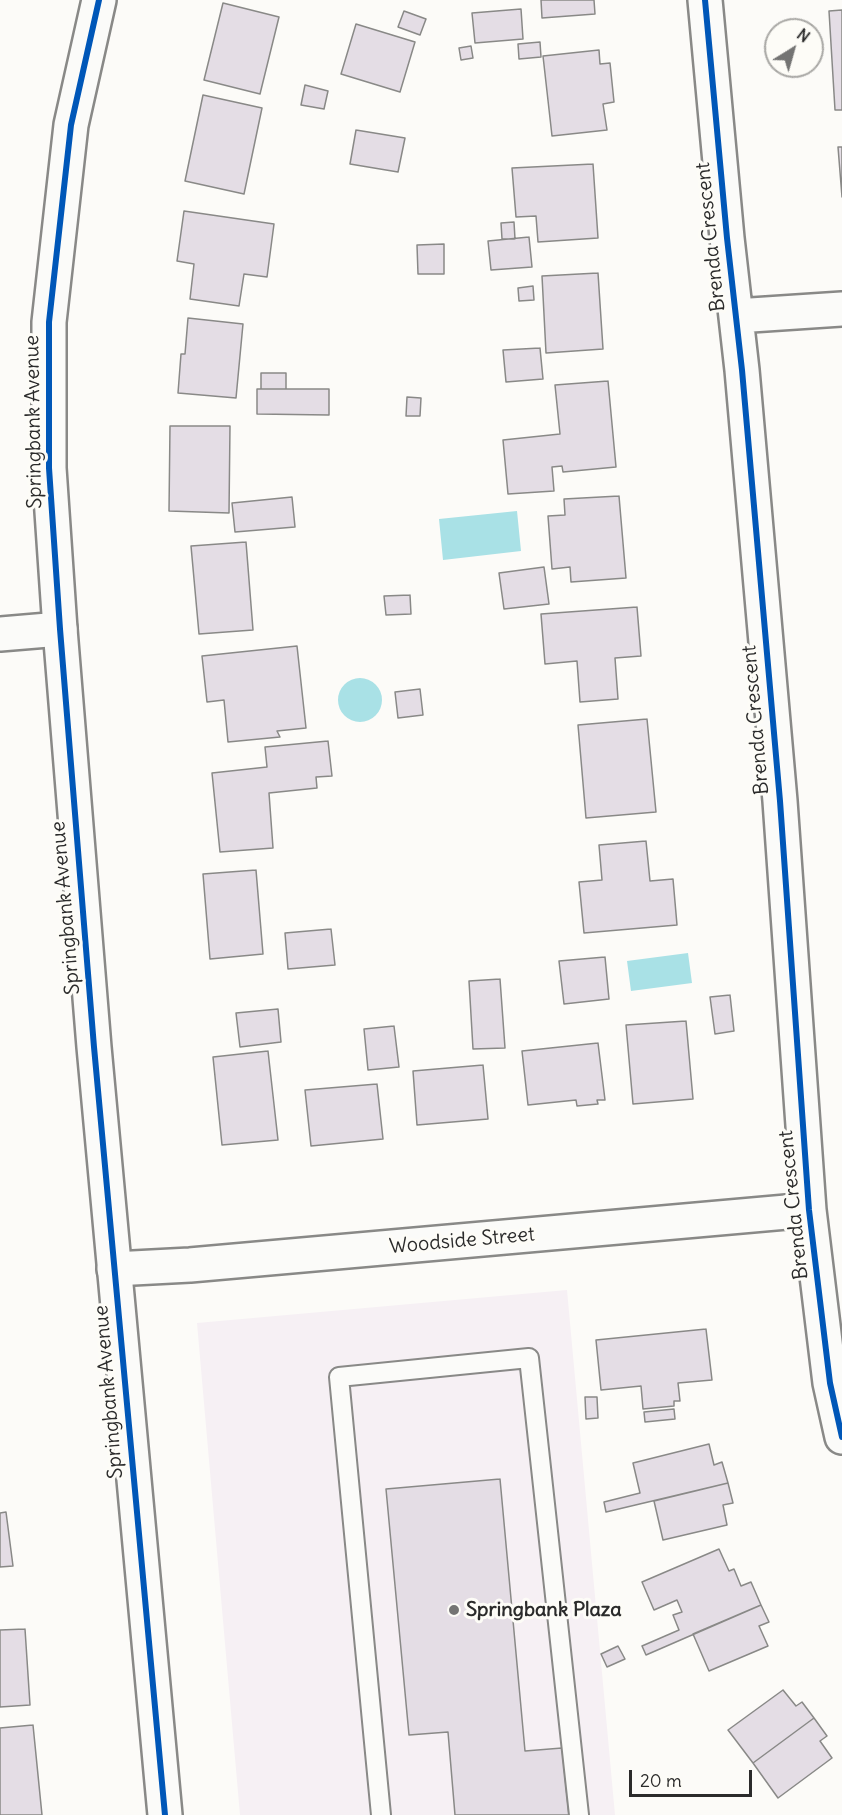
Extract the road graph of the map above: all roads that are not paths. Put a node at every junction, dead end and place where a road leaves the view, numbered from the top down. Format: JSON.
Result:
{"nodes":[{"id":1,"x":99,"y":0,"type":"edge"},
{"id":2,"x":705,"y":0,"type":"edge"},
{"id":3,"x":842,"y":309,"type":"edge"},
{"id":4,"x":736,"y":316,"type":"junction"},
{"id":5,"x":60,"y":629,"type":"junction"},
{"id":6,"x":0,"y":634,"type":"edge"},
{"id":7,"x":809,"y":1210,"type":"junction"},
{"id":8,"x":114,"y":1269,"type":"junction"},
{"id":9,"x":842,"y":1437,"type":"edge"},
{"id":10,"x":165,"y":1815,"type":"edge"},
{"id":11,"x":381,"y":1815,"type":"edge"},
{"id":12,"x":579,"y":1815,"type":"edge"}],
"edges":[{"from":1,"to":5,"type":"street","name":"Springbank Avenue"},
{"from":2,"to":4,"type":"street","name":"Brenda Crescent"},
{"from":3,"to":4,"type":"street"},
{"from":4,"to":7,"type":"street","name":"Brenda Crescent"},
{"from":5,"to":6,"type":"street"},
{"from":5,"to":8,"type":"street","name":"Springbank Avenue"},
{"from":7,"to":8,"type":"street","name":"Woodside Street"},
{"from":7,"to":9,"type":"street","name":"Brenda Crescent"},
{"from":8,"to":10,"type":"street","name":"Springbank Avenue"},
{"from":11,"to":12,"type":"lane"}]}
